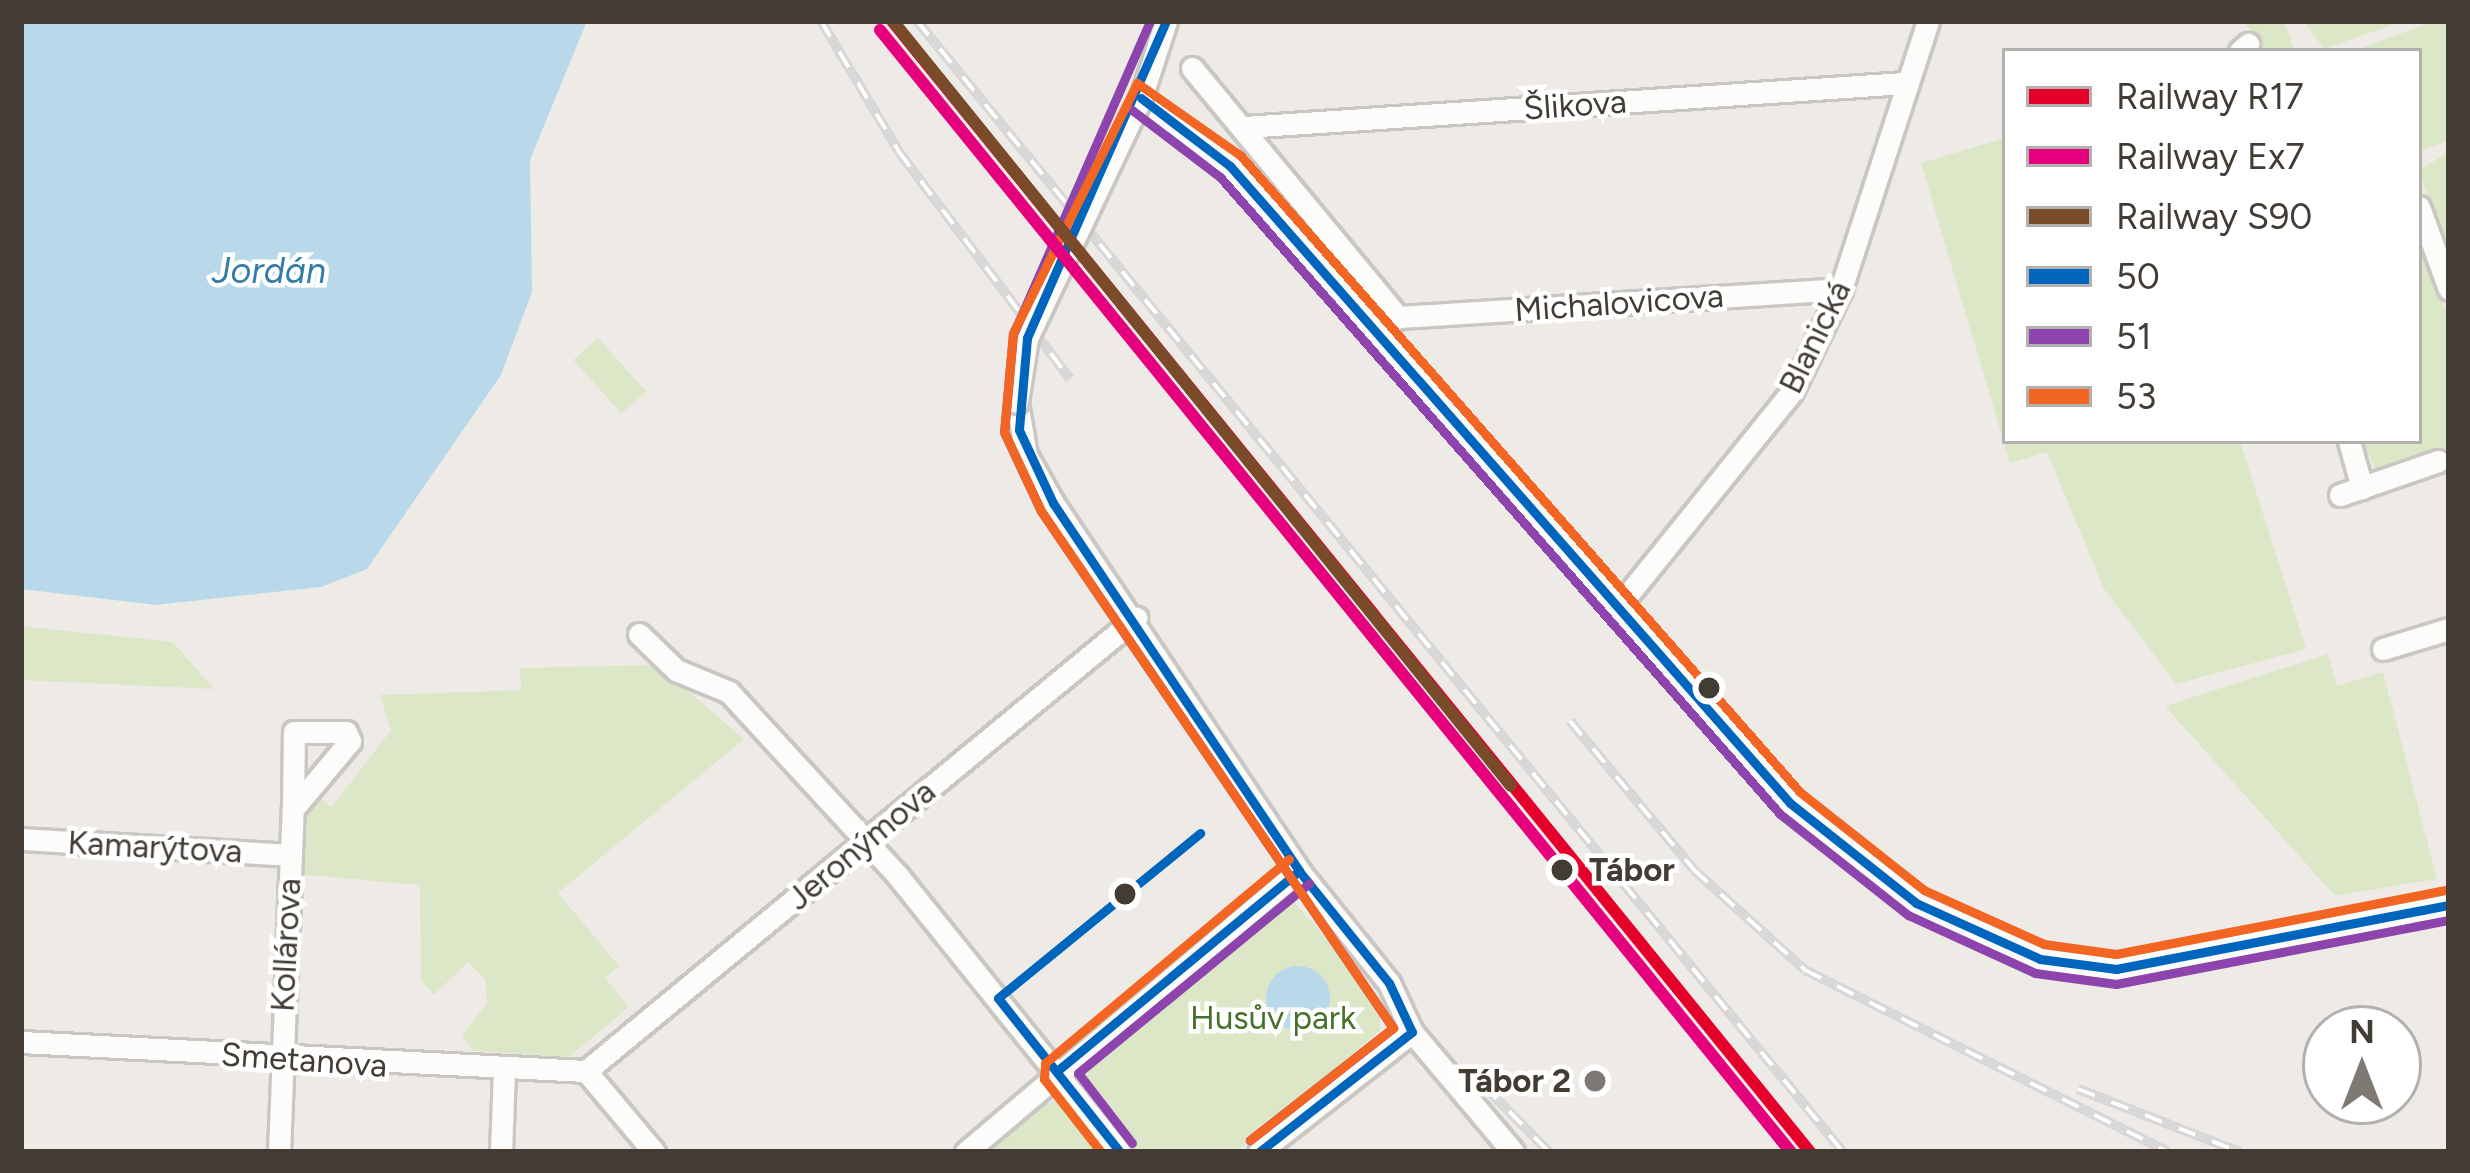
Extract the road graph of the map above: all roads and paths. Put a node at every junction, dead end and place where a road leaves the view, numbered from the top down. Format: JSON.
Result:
{"nodes":[{"id":1,"x":1166,"y":21,"type":"edge"},
{"id":2,"x":1928,"y":21,"type":"edge"},
{"id":3,"x":1192,"y":68,"type":"dead end"},
{"id":4,"x":1905,"y":83,"type":"junction"},
{"id":5,"x":1141,"y":98,"type":"junction"},
{"id":6,"x":1244,"y":127,"type":"junction"},
{"id":7,"x":2422,"y":215,"type":"edge"},
{"id":8,"x":1841,"y":289,"type":"junction"},
{"id":9,"x":2449,"y":289,"type":"edge"},
{"id":10,"x":1388,"y":323,"type":"junction"},
{"id":11,"x":2349,"y":444,"type":"edge"},
{"id":12,"x":2438,"y":461,"type":"dead end"},
{"id":13,"x":1618,"y":607,"type":"junction"},
{"id":14,"x":1136,"y":618,"type":"junction"},
{"id":15,"x":2449,"y":629,"type":"edge"},
{"id":16,"x":639,"y":634,"type":"dead end"},
{"id":17,"x":2383,"y":650,"type":"dead end"},
{"id":18,"x":293,"y":809,"type":"dead end"},
{"id":19,"x":21,"y":839,"type":"edge"},
{"id":20,"x":861,"y":847,"type":"junction"},
{"id":21,"x":290,"y":855,"type":"junction"},
{"id":22,"x":1299,"y":871,"type":"junction"},
{"id":23,"x":2449,"y":905,"type":"edge"},
{"id":24,"x":1412,"y":1032,"type":"junction"},
{"id":25,"x":21,"y":1042,"type":"edge"},
{"id":26,"x":282,"y":1060,"type":"junction"},
{"id":27,"x":586,"y":1071,"type":"junction"},
{"id":28,"x":1057,"y":1071,"type":"junction"},
{"id":29,"x":504,"y":1072,"type":"junction"},
{"id":30,"x":279,"y":1152,"type":"edge"},
{"id":31,"x":501,"y":1152,"type":"edge"},
{"id":32,"x":654,"y":1152,"type":"edge"},
{"id":33,"x":966,"y":1152,"type":"edge"},
{"id":34,"x":1120,"y":1152,"type":"edge"},
{"id":35,"x":1258,"y":1152,"type":"edge"},
{"id":36,"x":1513,"y":1152,"type":"edge"}],
"edges":[{"from":1,"to":5,"type":"street"},
{"from":2,"to":4,"type":"street","name":"Blanická"},
{"from":3,"to":6,"type":"street"},
{"from":4,"to":6,"type":"street","name":"Šlikova"},
{"from":4,"to":8,"type":"street","name":"Blanická"},
{"from":5,"to":10,"type":"street"},
{"from":5,"to":14,"type":"street","bridge":true},
{"from":6,"to":10,"type":"street"},
{"from":7,"to":9,"type":"street"},
{"from":8,"to":10,"type":"street","name":"Michalovicova"},
{"from":8,"to":13,"type":"street","name":"Blanická"},
{"from":10,"to":13,"type":"street"},
{"from":11,"to":12,"type":"street"},
{"from":13,"to":23,"type":"street"},
{"from":14,"to":20,"type":"street","name":"Jeronýmova"},
{"from":14,"to":22,"type":"street"},
{"from":15,"to":17,"type":"street"},
{"from":16,"to":20,"type":"street"},
{"from":18,"to":21,"type":"street","name":"Kollárova"},
{"from":19,"to":21,"type":"street","name":"Kamarýtova"},
{"from":20,"to":27,"type":"street","name":"Jeronýmova"},
{"from":20,"to":28,"type":"street"},
{"from":21,"to":26,"type":"street","name":"Kollárova"},
{"from":22,"to":24,"type":"street"},
{"from":22,"to":28,"type":"street"},
{"from":24,"to":35,"type":"street"},
{"from":24,"to":36,"type":"street"},
{"from":25,"to":26,"type":"street","name":"Smetanova"},
{"from":26,"to":29,"type":"street","name":"Smetanova"},
{"from":26,"to":30,"type":"street","name":"Kollárova"},
{"from":27,"to":29,"type":"street","name":"Smetanova"},
{"from":27,"to":32,"type":"street"},
{"from":28,"to":33,"type":"street"},
{"from":28,"to":34,"type":"street"},
{"from":29,"to":31,"type":"street"}]}
